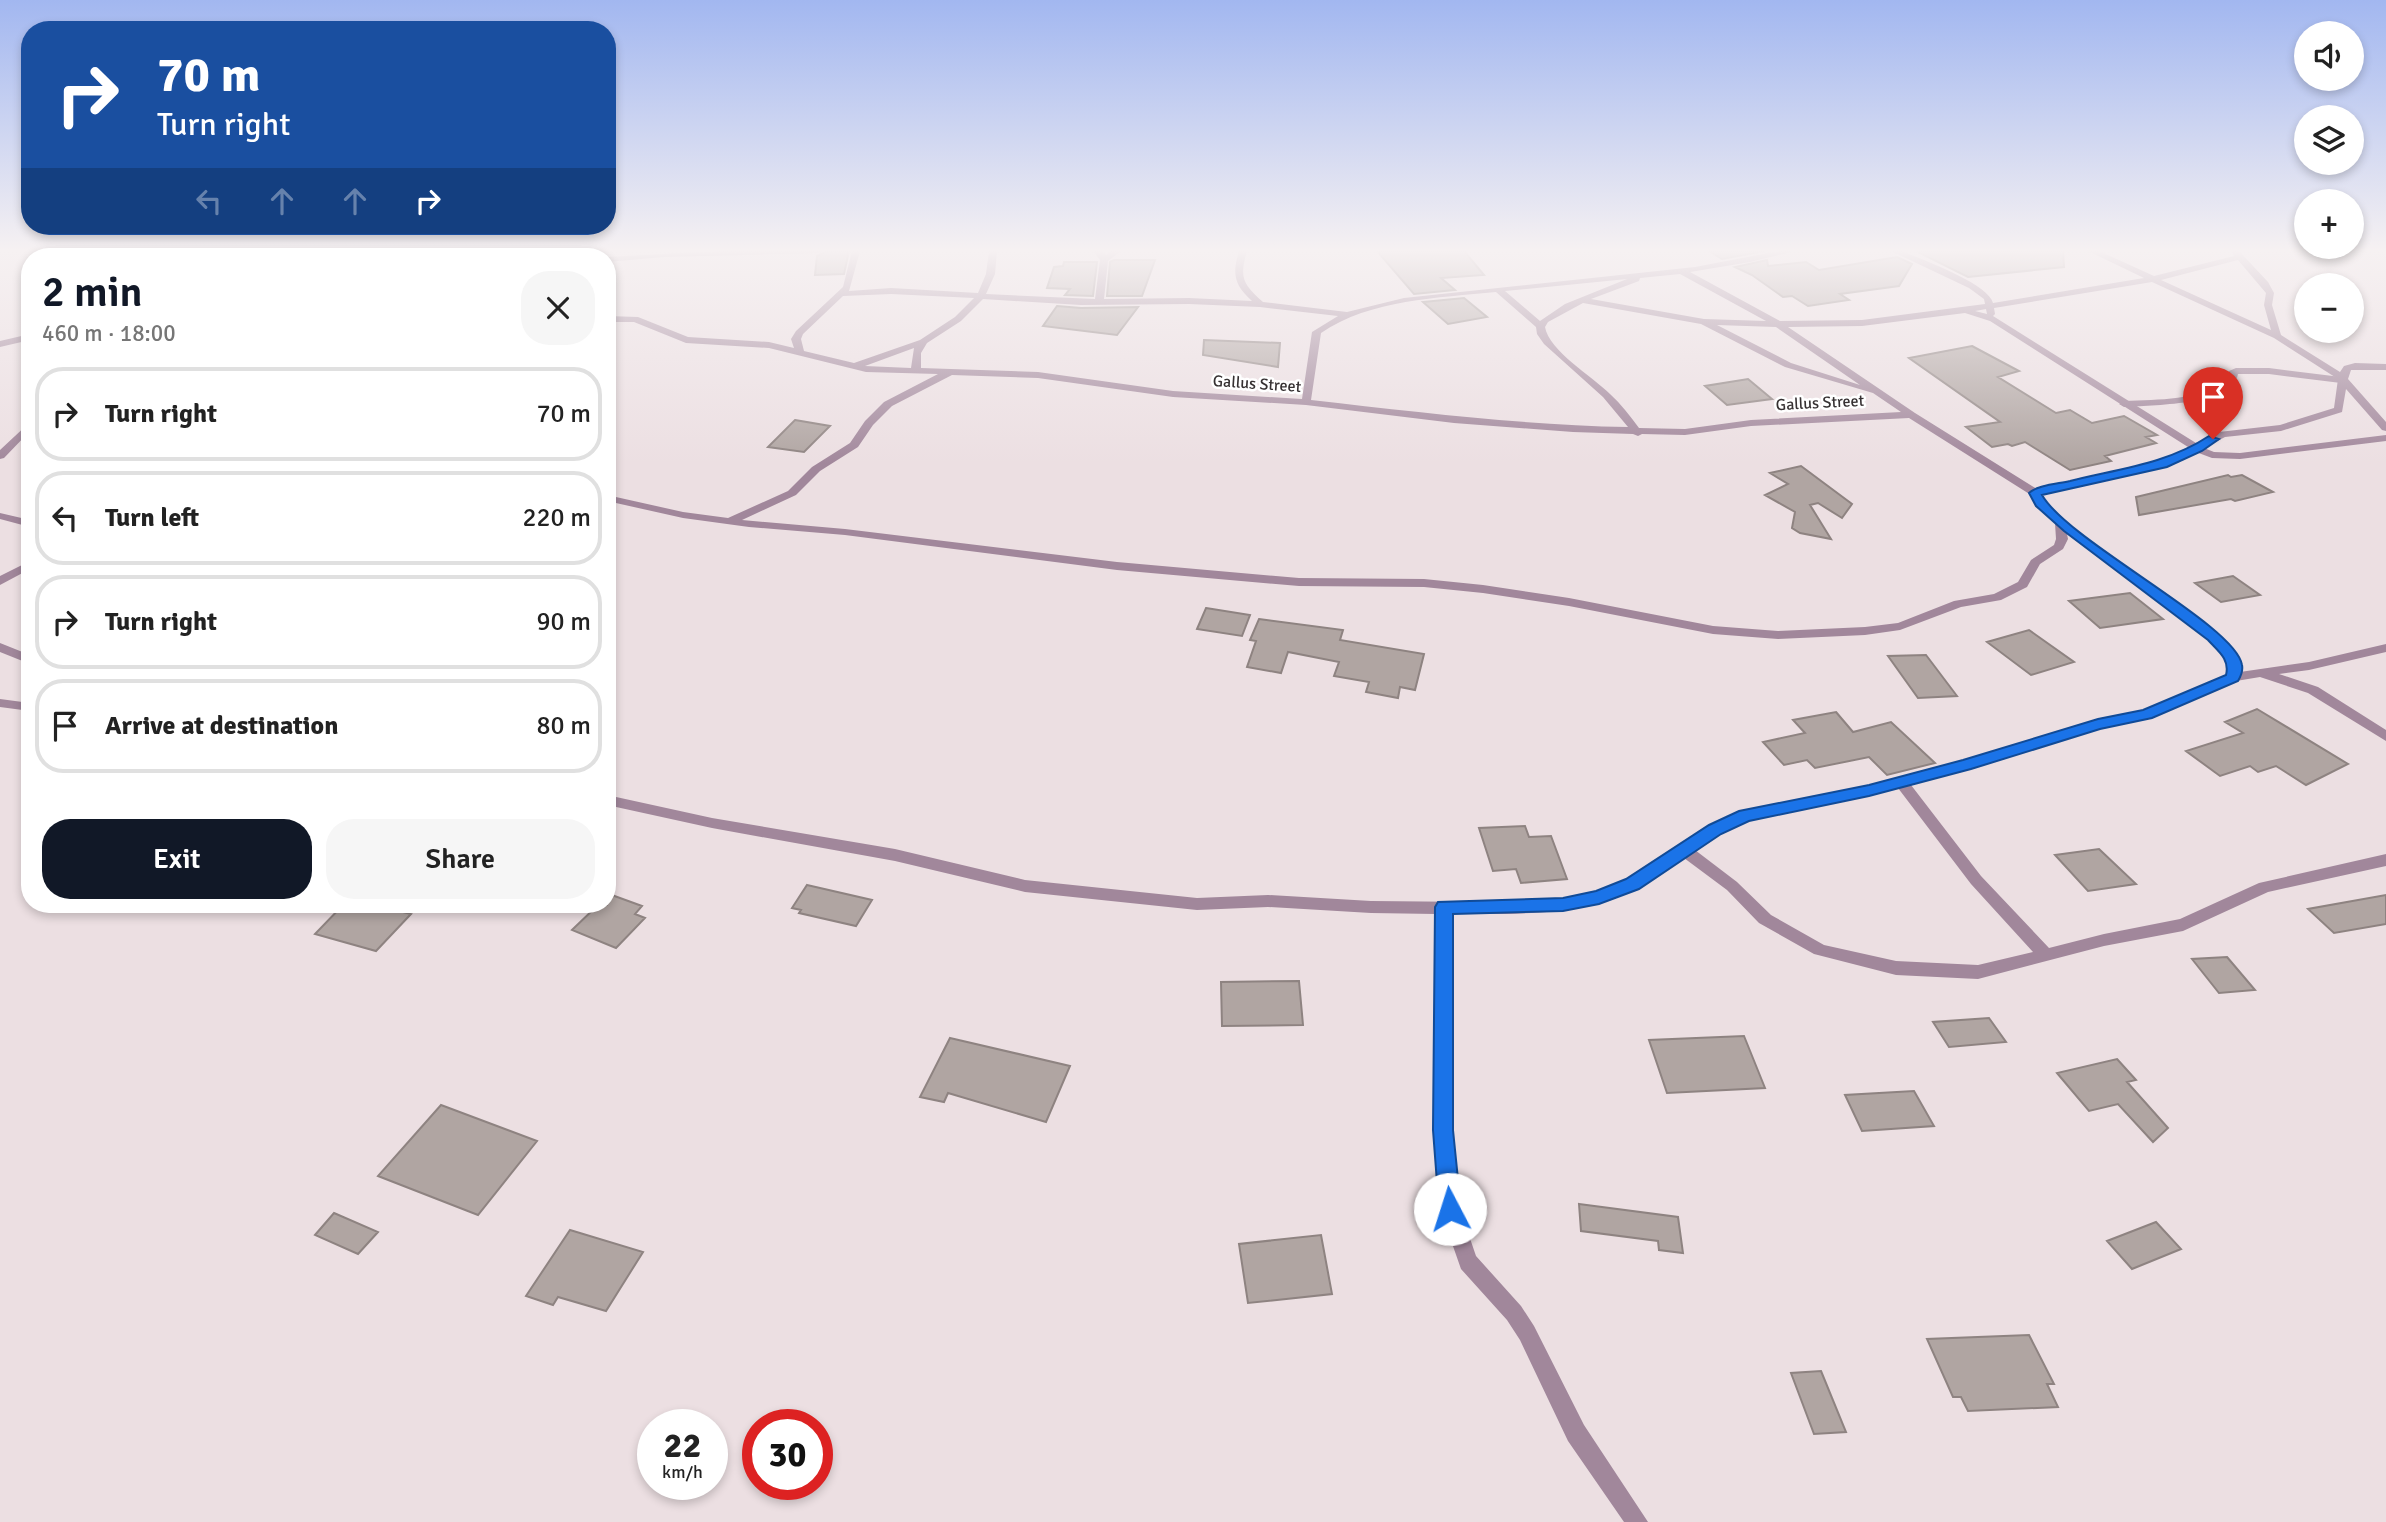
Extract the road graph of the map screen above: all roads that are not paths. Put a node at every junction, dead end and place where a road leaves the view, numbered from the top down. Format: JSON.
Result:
{"nodes":[{"id":1,"x":642,"y":322,"type":"edge"},
{"id":2,"x":811,"y":322,"type":"edge"},
{"id":3,"x":954,"y":322,"type":"edge"},
{"id":4,"x":1329,"y":322,"type":"edge"},
{"id":5,"x":1535,"y":322,"type":"edge"},
{"id":6,"x":1543,"y":322,"type":"edge"},
{"id":7,"x":1704,"y":322,"type":"joint"},
{"id":8,"x":1774,"y":322,"type":"edge"},
{"id":9,"x":1859,"y":322,"type":"edge"},
{"id":10,"x":1996,"y":322,"type":"edge"},
{"id":11,"x":2247,"y":322,"type":"edge"},
{"id":12,"x":2273,"y":322,"type":"edge"},
{"id":13,"x":1778,"y":324,"type":"junction"},
{"id":14,"x":1540,"y":326,"type":"junction"},
{"id":15,"x":2277,"y":336,"type":"junction"},
{"id":16,"x":21,"y":340,"type":"edge"},
{"id":17,"x":922,"y":341,"type":"junction"},
{"id":18,"x":0,"y":344,"type":"edge"},
{"id":19,"x":799,"y":351,"type":"junction"},
{"id":20,"x":855,"y":366,"type":"junction"},
{"id":21,"x":2386,"y":367,"type":"edge"},
{"id":22,"x":916,"y":370,"type":"junction"},
{"id":23,"x":948,"y":373,"type":"junction"},
{"id":24,"x":2341,"y":379,"type":"junction"},
{"id":25,"x":1881,"y":394,"type":"junction"},
{"id":26,"x":1306,"y":402,"type":"junction"},
{"id":27,"x":2124,"y":404,"type":"junction"},
{"id":28,"x":1911,"y":415,"type":"junction"},
{"id":29,"x":2386,"y":428,"type":"edge"},
{"id":30,"x":1638,"y":433,"type":"junction"},
{"id":31,"x":21,"y":434,"type":"edge"},
{"id":32,"x":2386,"y":438,"type":"edge"},
{"id":33,"x":2198,"y":449,"type":"junction"},
{"id":34,"x":0,"y":456,"type":"edge"},
{"id":35,"x":2035,"y":493,"type":"junction"},
{"id":36,"x":616,"y":501,"type":"edge"},
{"id":37,"x":0,"y":516,"type":"edge"},
{"id":38,"x":730,"y":521,"type":"junction"},
{"id":39,"x":2060,"y":521,"type":"junction"},
{"id":40,"x":21,"y":522,"type":"edge"},
{"id":41,"x":21,"y":569,"type":"edge"},
{"id":42,"x":0,"y":582,"type":"edge"},
{"id":43,"x":0,"y":647,"type":"edge"},
{"id":44,"x":2386,"y":648,"type":"edge"},
{"id":45,"x":21,"y":656,"type":"edge"},
{"id":46,"x":2260,"y":673,"type":"junction"},
{"id":47,"x":2233,"y":677,"type":"junction"},
{"id":48,"x":0,"y":703,"type":"edge"},
{"id":49,"x":21,"y":706,"type":"edge"},
{"id":50,"x":2386,"y":736,"type":"edge"},
{"id":51,"x":1900,"y":782,"type":"junction"},
{"id":52,"x":616,"y":802,"type":"edge"},
{"id":53,"x":1684,"y":850,"type":"junction"},
{"id":54,"x":2386,"y":860,"type":"edge"},
{"id":55,"x":1444,"y":907,"type":"junction"},
{"id":56,"x":2046,"y":955,"type":"junction"},
{"id":57,"x":1637,"y":1522,"type":"edge"}],
"edges":[{"from":1,"to":19,"type":"street","name":"Gallus Street"},
{"from":2,"to":19,"type":"street"},
{"from":3,"to":17,"type":"street"},
{"from":4,"to":26,"type":"street"},
{"from":5,"to":14,"type":"street"},
{"from":6,"to":14,"type":"street"},
{"from":7,"to":13,"type":"street"},
{"from":7,"to":25,"type":"street"},
{"from":8,"to":13,"type":"street"},
{"from":9,"to":13,"type":"street"},
{"from":10,"to":27,"type":"street"},
{"from":11,"to":15,"type":"street"},
{"from":12,"to":15,"type":"street"},
{"from":13,"to":25,"type":"street"},
{"from":14,"to":30,"type":"street"},
{"from":15,"to":24,"type":"street"},
{"from":16,"to":18,"type":"street"},
{"from":17,"to":20,"type":"street"},
{"from":17,"to":22,"type":"street"},
{"from":19,"to":20,"type":"street","name":"Gallus Street"},
{"from":20,"to":22,"type":"street","name":"Gallus Street"},
{"from":21,"to":24,"type":"street"},
{"from":22,"to":23,"type":"street","name":"Gallus Street"},
{"from":23,"to":26,"type":"street","name":"Gallus Street"},
{"from":23,"to":38,"type":"street"},
{"from":24,"to":27,"type":"street"},
{"from":24,"to":29,"type":"street"},
{"from":24,"to":33,"type":"street"},
{"from":25,"to":28,"type":"street"},
{"from":26,"to":30,"type":"street","name":"Gallus Street"},
{"from":27,"to":33,"type":"street"},
{"from":28,"to":30,"type":"street","name":"Gallus Street"},
{"from":28,"to":35,"type":"street"},
{"from":31,"to":34,"type":"street"},
{"from":32,"to":33,"type":"street"},
{"from":33,"to":35,"type":"street"},
{"from":35,"to":39,"type":"street"},
{"from":36,"to":38,"type":"street"},
{"from":37,"to":40,"type":"street"},
{"from":38,"to":39,"type":"street"},
{"from":39,"to":47,"type":"street"},
{"from":41,"to":42,"type":"street"},
{"from":43,"to":45,"type":"street"},
{"from":44,"to":46,"type":"street"},
{"from":46,"to":47,"type":"street"},
{"from":46,"to":50,"type":"street"},
{"from":47,"to":51,"type":"street"},
{"from":48,"to":49,"type":"street"},
{"from":51,"to":53,"type":"street"},
{"from":51,"to":56,"type":"street"},
{"from":52,"to":55,"type":"street"},
{"from":53,"to":55,"type":"street"},
{"from":53,"to":56,"type":"street"},
{"from":54,"to":56,"type":"street"},
{"from":55,"to":57,"type":"street"}]}
